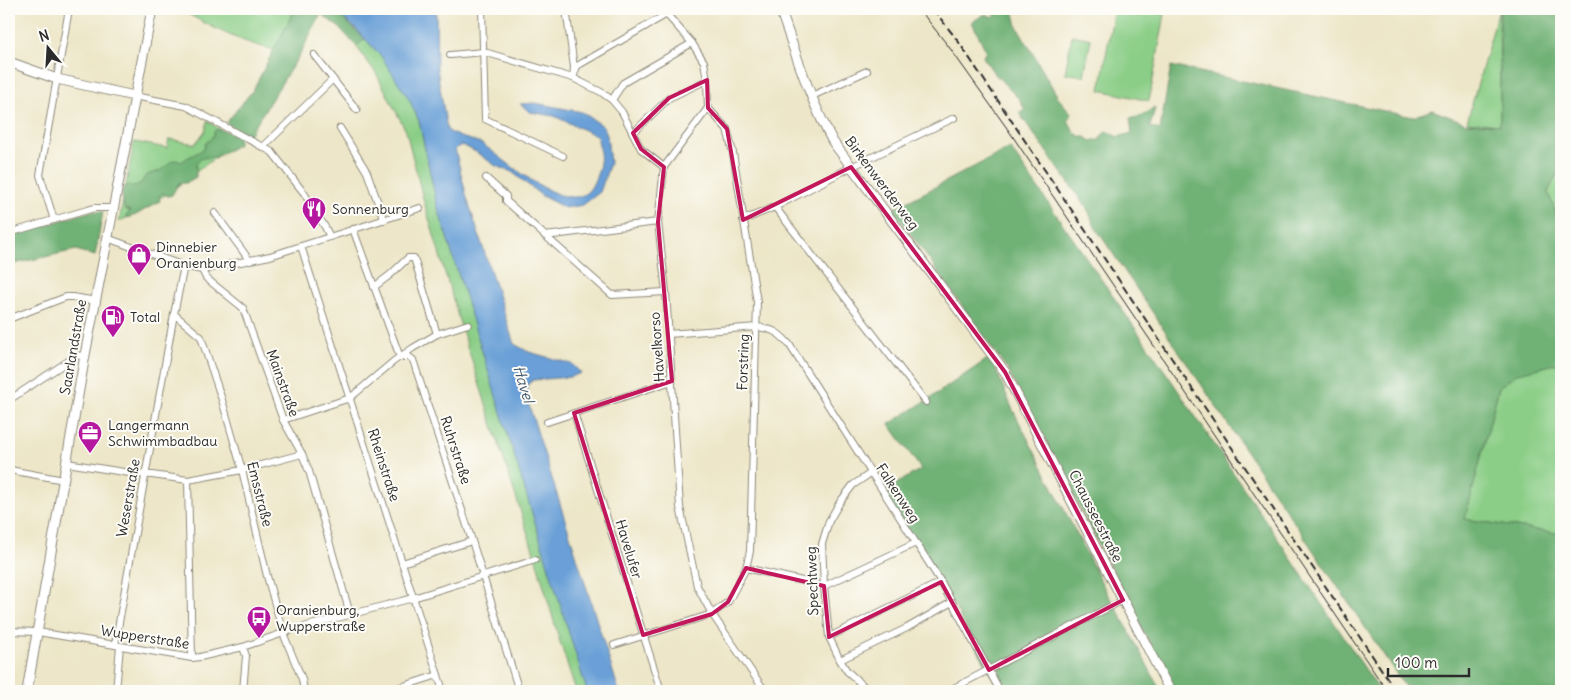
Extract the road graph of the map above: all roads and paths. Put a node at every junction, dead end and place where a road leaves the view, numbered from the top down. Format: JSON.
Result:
{"nodes":[{"id":1,"x":69,"y":9,"type":"edge"},
{"id":2,"x":152,"y":9,"type":"edge"},
{"id":3,"x":482,"y":9,"type":"edge"},
{"id":4,"x":566,"y":9,"type":"edge"},
{"id":5,"x":780,"y":9,"type":"edge"},
{"id":6,"x":667,"y":11,"type":"edge"},
{"id":7,"x":692,"y":44,"type":"junction"},
{"id":8,"x":484,"y":52,"type":"junction"},
{"id":9,"x":314,"y":55,"type":"dead end"},
{"id":10,"x":450,"y":55,"type":"dead end"},
{"id":11,"x":9,"y":62,"type":"edge"},
{"id":12,"x":867,"y":71,"type":"dead end"},
{"id":13,"x":573,"y":78,"type":"junction"},
{"id":14,"x":57,"y":79,"type":"junction"},
{"id":15,"x":333,"y":79,"type":"junction"},
{"id":16,"x":708,"y":80,"type":"junction"},
{"id":17,"x":134,"y":96,"type":"junction"},
{"id":18,"x":812,"y":96,"type":"junction"},
{"id":19,"x":612,"y":100,"type":"junction"},
{"id":20,"x":708,"y":108,"type":"junction"},
{"id":21,"x":357,"y":110,"type":"dead end"},
{"id":22,"x":954,"y":118,"type":"dead end"},
{"id":23,"x":340,"y":128,"type":"dead end"},
{"id":24,"x":633,"y":132,"type":"junction"},
{"id":25,"x":263,"y":146,"type":"junction"},
{"id":26,"x":563,"y":156,"type":"dead end"},
{"id":27,"x":664,"y":167,"type":"junction"},
{"id":28,"x":851,"y":167,"type":"junction"},
{"id":29,"x":486,"y":178,"type":"dead end"},
{"id":30,"x":775,"y":207,"type":"junction"},
{"id":31,"x":113,"y":208,"type":"junction"},
{"id":32,"x":420,"y":208,"type":"dead end"},
{"id":33,"x":214,"y":213,"type":"dead end"},
{"id":34,"x":54,"y":220,"type":"junction"},
{"id":35,"x":384,"y":220,"type":"junction"},
{"id":36,"x":743,"y":220,"type":"junction"},
{"id":37,"x":658,"y":222,"type":"junction"},
{"id":38,"x":353,"y":229,"type":"junction"},
{"id":39,"x":9,"y":233,"type":"edge"},
{"id":40,"x":545,"y":236,"type":"junction"},
{"id":41,"x":330,"y":237,"type":"junction"},
{"id":42,"x":107,"y":238,"type":"junction"},
{"id":43,"x":301,"y":246,"type":"junction"},
{"id":44,"x":250,"y":261,"type":"junction"},
{"id":45,"x":184,"y":266,"type":"junction"},
{"id":46,"x":202,"y":270,"type":"junction"},
{"id":47,"x":374,"y":287,"type":"junction"},
{"id":48,"x":666,"y":292,"type":"junction"},
{"id":49,"x":96,"y":301,"type":"junction"},
{"id":50,"x":174,"y":314,"type":"junction"},
{"id":51,"x":9,"y":319,"type":"edge"},
{"id":52,"x":468,"y":324,"type":"dead end"},
{"id":53,"x":757,"y":327,"type":"junction"},
{"id":54,"x":437,"y":334,"type":"junction"},
{"id":55,"x":668,"y":334,"type":"junction"},
{"id":56,"x":85,"y":355,"type":"junction"},
{"id":57,"x":994,"y":356,"type":"joint"},
{"id":58,"x":400,"y":357,"type":"junction"},
{"id":59,"x":672,"y":381,"type":"junction"},
{"id":60,"x":350,"y":398,"type":"junction"},
{"id":61,"x":9,"y":400,"type":"edge"},
{"id":62,"x":926,"y":402,"type":"dead end"},
{"id":63,"x":574,"y":414,"type":"junction"},
{"id":64,"x":283,"y":420,"type":"junction"},
{"id":65,"x":547,"y":422,"type":"dead end"},
{"id":66,"x":302,"y":454,"type":"junction"},
{"id":67,"x":67,"y":463,"type":"junction"},
{"id":68,"x":9,"y":469,"type":"edge"},
{"id":69,"x":242,"y":470,"type":"junction"},
{"id":70,"x":871,"y":473,"type":"junction"},
{"id":71,"x":145,"y":475,"type":"junction"},
{"id":72,"x":64,"y":480,"type":"junction"},
{"id":73,"x":188,"y":480,"type":"junction"},
{"id":74,"x":472,"y":541,"type":"junction"},
{"id":75,"x":916,"y":543,"type":"junction"},
{"id":76,"x":535,"y":560,"type":"dead end"},
{"id":77,"x":402,"y":563,"type":"junction"},
{"id":78,"x":746,"y":568,"type":"junction"},
{"id":79,"x":483,"y":577,"type":"junction"},
{"id":80,"x":940,"y":582,"type":"junction"},
{"id":81,"x":824,"y":586,"type":"junction"},
{"id":82,"x":414,"y":598,"type":"junction"},
{"id":83,"x":1123,"y":600,"type":"junction"},
{"id":84,"x":952,"y":602,"type":"junction"},
{"id":85,"x":350,"y":614,"type":"junction"},
{"id":86,"x":712,"y":614,"type":"junction"},
{"id":87,"x":9,"y":631,"type":"edge"},
{"id":88,"x":38,"y":632,"type":"junction"},
{"id":89,"x":283,"y":633,"type":"junction"},
{"id":90,"x":643,"y":636,"type":"junction"},
{"id":91,"x":829,"y":637,"type":"junction"},
{"id":92,"x":614,"y":644,"type":"dead end"},
{"id":93,"x":117,"y":646,"type":"junction"},
{"id":94,"x":243,"y":647,"type":"junction"},
{"id":95,"x":192,"y":658,"type":"junction"},
{"id":96,"x":840,"y":660,"type":"junction"},
{"id":97,"x":989,"y":670,"type":"junction"},
{"id":98,"x":438,"y":675,"type":"junction"},
{"id":99,"x":27,"y":691,"type":"edge"},
{"id":100,"x":116,"y":691,"type":"edge"},
{"id":101,"x":243,"y":691,"type":"edge"},
{"id":102,"x":304,"y":691,"type":"edge"},
{"id":103,"x":388,"y":691,"type":"edge"},
{"id":104,"x":443,"y":691,"type":"edge"},
{"id":105,"x":519,"y":691,"type":"edge"},
{"id":106,"x":661,"y":691,"type":"edge"},
{"id":107,"x":765,"y":691,"type":"edge"},
{"id":108,"x":869,"y":691,"type":"edge"},
{"id":109,"x":948,"y":691,"type":"edge"},
{"id":110,"x":1000,"y":691,"type":"edge"},
{"id":111,"x":1170,"y":691,"type":"edge"}],
"edges":[{"from":1,"to":14,"type":"street"},
{"from":2,"to":17,"type":"street","name":"Saarlandstraße"},
{"from":3,"to":8,"type":"street"},
{"from":4,"to":13,"type":"street"},
{"from":5,"to":18,"type":"street","name":"Birkenwerderweg"},
{"from":6,"to":7,"type":"street"},
{"from":6,"to":13,"type":"street"},
{"from":7,"to":16,"type":"street"},
{"from":7,"to":19,"type":"street"},
{"from":8,"to":10,"type":"street"},
{"from":8,"to":13,"type":"street"},
{"from":8,"to":26,"type":"street"},
{"from":9,"to":15,"type":"street"},
{"from":11,"to":14,"type":"street"},
{"from":12,"to":18,"type":"street"},
{"from":13,"to":19,"type":"street"},
{"from":14,"to":17,"type":"street"},
{"from":14,"to":34,"type":"street"},
{"from":15,"to":21,"type":"street"},
{"from":15,"to":25,"type":"street"},
{"from":16,"to":20,"type":"street"},
{"from":16,"to":24,"type":"street"},
{"from":17,"to":25,"type":"street"},
{"from":17,"to":31,"type":"street","name":"Saarlandstraße"},
{"from":18,"to":28,"type":"street","name":"Birkenwerderweg"},
{"from":19,"to":24,"type":"street"},
{"from":20,"to":27,"type":"street"},
{"from":20,"to":36,"type":"street","name":"Forstring"},
{"from":22,"to":28,"type":"street"},
{"from":23,"to":35,"type":"street"},
{"from":24,"to":27,"type":"street"},
{"from":25,"to":41,"type":"street"},
{"from":27,"to":37,"type":"street","name":"Havelkorso"},
{"from":28,"to":30,"type":"street"},
{"from":28,"to":57,"type":"street","name":"Birkenwerderweg"},
{"from":29,"to":40,"type":"street"},
{"from":30,"to":36,"type":"street"},
{"from":30,"to":62,"type":"street"},
{"from":31,"to":34,"type":"street"},
{"from":31,"to":42,"type":"street","name":"Saarlandstraße"},
{"from":32,"to":35,"type":"street"},
{"from":33,"to":44,"type":"street"},
{"from":34,"to":39,"type":"street"},
{"from":35,"to":38,"type":"street"},
{"from":36,"to":53,"type":"street","name":"Forstring"},
{"from":37,"to":40,"type":"street"},
{"from":37,"to":48,"type":"street","name":"Havelkorso"},
{"from":38,"to":41,"type":"street"},
{"from":38,"to":47,"type":"street","name":"Ruhrstraße"},
{"from":40,"to":48,"type":"street"},
{"from":41,"to":43,"type":"street"},
{"from":42,"to":45,"type":"street"},
{"from":42,"to":49,"type":"street","name":"Saarlandstraße"},
{"from":43,"to":44,"type":"street"},
{"from":43,"to":60,"type":"street","name":"Rheinstraße"},
{"from":44,"to":46,"type":"street"},
{"from":45,"to":46,"type":"street"},
{"from":45,"to":50,"type":"street","name":"Weserstraße"},
{"from":46,"to":64,"type":"street","name":"Mainstraße"},
{"from":47,"to":54,"type":"street"},
{"from":47,"to":58,"type":"street","name":"Ruhrstraße"},
{"from":48,"to":55,"type":"street","name":"Havelkorso"},
{"from":49,"to":51,"type":"street"},
{"from":49,"to":56,"type":"street","name":"Saarlandstraße"},
{"from":50,"to":69,"type":"street","name":"Emsstraße"},
{"from":50,"to":71,"type":"street","name":"Weserstraße"},
{"from":52,"to":54,"type":"street"},
{"from":53,"to":55,"type":"street"},
{"from":53,"to":70,"type":"street","name":"Falkenweg"},
{"from":53,"to":78,"type":"street","name":"Forstring"},
{"from":54,"to":58,"type":"street"},
{"from":55,"to":59,"type":"street","name":"Havelkorso"},
{"from":56,"to":61,"type":"street"},
{"from":56,"to":67,"type":"street","name":"Saarlandstraße"},
{"from":57,"to":83,"type":"street","name":"Chausseestraße"},
{"from":58,"to":60,"type":"street"},
{"from":58,"to":74,"type":"street","name":"Ruhrstraße"},
{"from":59,"to":63,"type":"street"},
{"from":59,"to":86,"type":"street","name":"Havelkorso"},
{"from":60,"to":64,"type":"street"},
{"from":60,"to":77,"type":"street","name":"Rheinstraße"},
{"from":63,"to":65,"type":"street"},
{"from":63,"to":90,"type":"street","name":"Havelufer"},
{"from":64,"to":66,"type":"street","name":"Mainstraße"},
{"from":66,"to":69,"type":"street"},
{"from":66,"to":85,"type":"street","name":"Mainstraße"},
{"from":67,"to":71,"type":"street"},
{"from":67,"to":72,"type":"street","name":"Saarlandstraße"},
{"from":68,"to":72,"type":"street"},
{"from":69,"to":73,"type":"street"},
{"from":69,"to":89,"type":"street","name":"Emsstraße"},
{"from":70,"to":75,"type":"street","name":"Falkenweg"},
{"from":70,"to":81,"type":"street","name":"Spechtweg"},
{"from":71,"to":73,"type":"street"},
{"from":71,"to":93,"type":"street","name":"Weserstraße"},
{"from":72,"to":88,"type":"street","name":"Saarlandstraße"},
{"from":73,"to":95,"type":"street"},
{"from":74,"to":77,"type":"street"},
{"from":74,"to":79,"type":"street","name":"Ruhrstraße"},
{"from":75,"to":80,"type":"street","name":"Falkenweg"},
{"from":75,"to":81,"type":"street"},
{"from":76,"to":79,"type":"street","name":"Wupperstraße"},
{"from":77,"to":82,"type":"street","name":"Rheinstraße"},
{"from":78,"to":81,"type":"street"},
{"from":78,"to":86,"type":"street","name":"Forstring"},
{"from":79,"to":82,"type":"street","name":"Wupperstraße"},
{"from":79,"to":105,"type":"street","name":"Ruhrstraße"},
{"from":80,"to":84,"type":"street","name":"Falkenweg"},
{"from":80,"to":91,"type":"street"},
{"from":81,"to":91,"type":"street","name":"Spechtweg"},
{"from":82,"to":85,"type":"street","name":"Wupperstraße"},
{"from":82,"to":98,"type":"street","name":"Rheinstraße"},
{"from":83,"to":97,"type":"street"},
{"from":83,"to":111,"type":"street","name":"Chausseestraße"},
{"from":84,"to":96,"type":"street"},
{"from":84,"to":97,"type":"street","name":"Falkenweg"},
{"from":85,"to":89,"type":"street","name":"Wupperstraße"},
{"from":86,"to":90,"type":"street"},
{"from":86,"to":107,"type":"street","name":"Havelkorso"},
{"from":87,"to":88,"type":"street","name":"Wupperstraße"},
{"from":88,"to":93,"type":"street","name":"Wupperstraße"},
{"from":88,"to":99,"type":"street","name":"Saarlandstraße"},
{"from":89,"to":94,"type":"street","name":"Wupperstraße"},
{"from":89,"to":102,"type":"street","name":"Emsstraße"},
{"from":90,"to":92,"type":"street"},
{"from":90,"to":106,"type":"street","name":"Havelufer"},
{"from":91,"to":96,"type":"street","name":"Spechtweg"},
{"from":93,"to":95,"type":"street","name":"Wupperstraße"},
{"from":93,"to":100,"type":"street","name":"Weserstraße"},
{"from":94,"to":95,"type":"street","name":"Wupperstraße"},
{"from":94,"to":101,"type":"street"},
{"from":96,"to":108,"type":"street","name":"Spechtweg"},
{"from":97,"to":109,"type":"street"},
{"from":97,"to":110,"type":"street","name":"Falkenweg"},
{"from":98,"to":103,"type":"street"},
{"from":98,"to":104,"type":"street","name":"Rheinstraße"}]}
